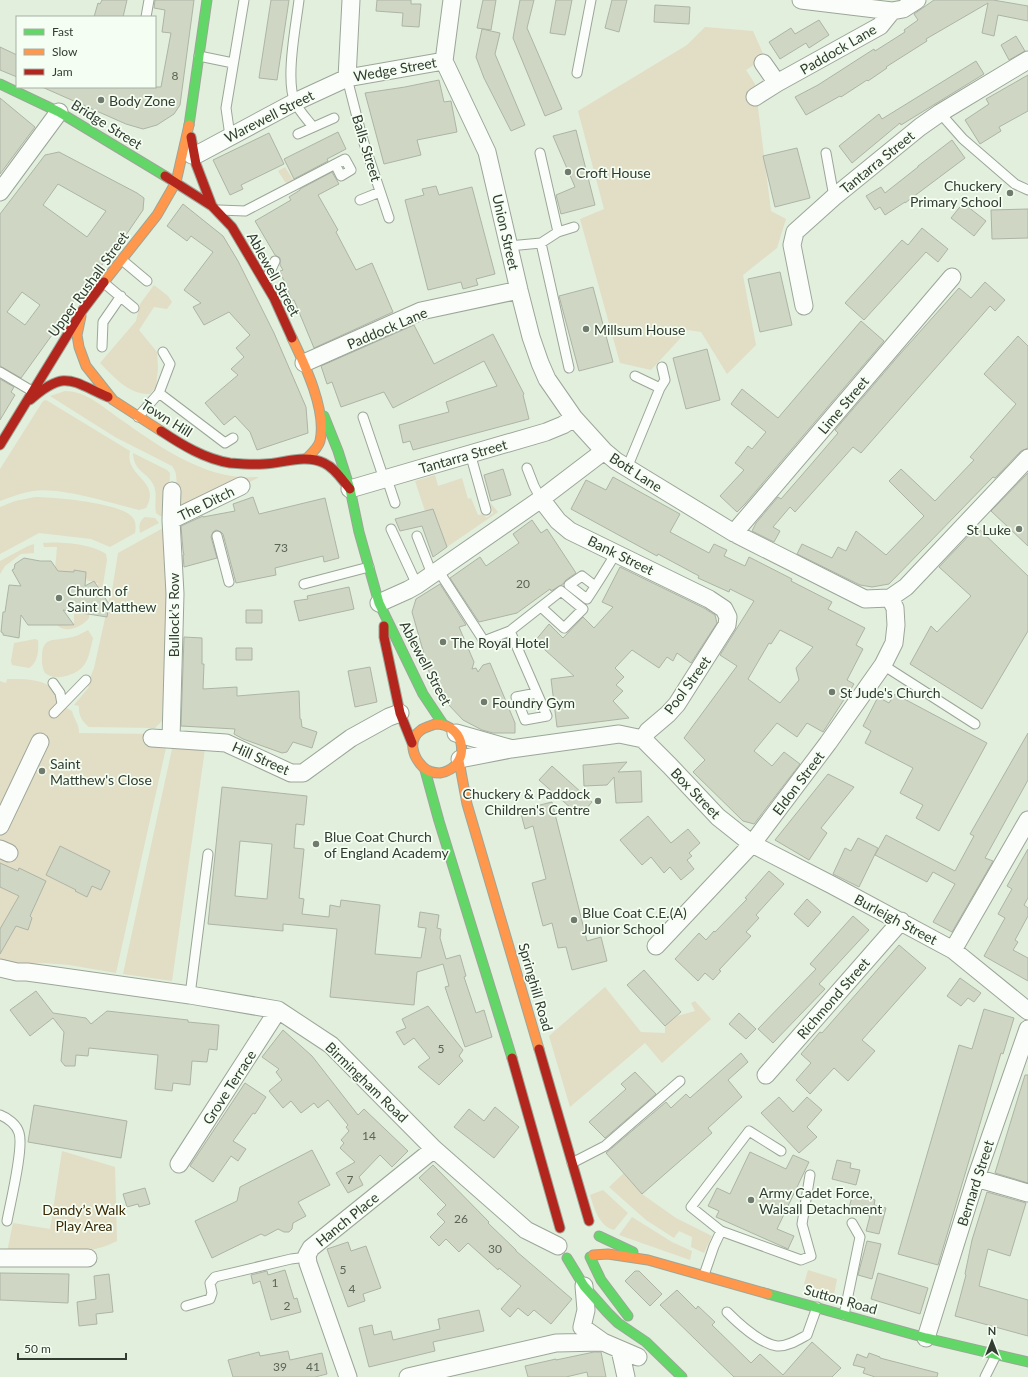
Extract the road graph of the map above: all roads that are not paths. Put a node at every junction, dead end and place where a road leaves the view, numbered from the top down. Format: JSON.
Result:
{"nodes":[{"id":1,"x":149,"y":0,"type":"edge"},
{"id":2,"x":207,"y":0,"type":"edge"},
{"id":3,"x":244,"y":0,"type":"edge"},
{"id":4,"x":299,"y":0,"type":"edge"},
{"id":5,"x":351,"y":0,"type":"edge"},
{"id":6,"x":452,"y":0,"type":"edge"},
{"id":7,"x":591,"y":0,"type":"edge"},
{"id":8,"x":801,"y":0,"type":"edge"},
{"id":9,"x":917,"y":0,"type":"edge"},
{"id":10,"x":892,"y":11,"type":"junction"},
{"id":11,"x":146,"y":16,"type":"edge"},
{"id":12,"x":199,"y":56,"type":"junction"},
{"id":13,"x":1024,"y":57,"type":"edge"},
{"id":14,"x":444,"y":61,"type":"junction"},
{"id":15,"x":233,"y":63,"type":"junction"},
{"id":16,"x":763,"y":63,"type":"dead end"},
{"id":17,"x":577,"y":73,"type":"dead end"},
{"id":18,"x":347,"y":78,"type":"junction"},
{"id":19,"x":777,"y":83,"type":"junction"},
{"id":20,"x":0,"y":84,"type":"edge"},
{"id":21,"x":755,"y":97,"type":"dead end"},
{"id":22,"x":295,"y":102,"type":"junction"},
{"id":23,"x":59,"y":112,"type":"junction"},
{"id":24,"x":940,"y":113,"type":"junction"},
{"id":25,"x":334,"y":118,"type":"dead end"},
{"id":26,"x":190,"y":120,"type":"junction"},
{"id":27,"x":313,"y":127,"type":"junction"},
{"id":28,"x":298,"y":134,"type":"dead end"},
{"id":29,"x":230,"y":136,"type":"junction"},
{"id":30,"x":540,"y":153,"type":"dead end"},
{"id":31,"x":826,"y":153,"type":"dead end"},
{"id":32,"x":192,"y":155,"type":"junction"},
{"id":33,"x":335,"y":164,"type":"dead end"},
{"id":34,"x":176,"y":182,"type":"junction"},
{"id":35,"x":1028,"y":190,"type":"edge"},
{"id":36,"x":0,"y":192,"type":"edge"},
{"id":37,"x":380,"y":192,"type":"junction"},
{"id":38,"x":834,"y":197,"type":"junction"},
{"id":39,"x":360,"y":200,"type":"dead end"},
{"id":40,"x":214,"y":208,"type":"junction"},
{"id":41,"x":388,"y":218,"type":"dead end"},
{"id":42,"x":574,"y":227,"type":"dead end"},
{"id":43,"x":558,"y":232,"type":"junction"},
{"id":44,"x":541,"y":243,"type":"junction"},
{"id":45,"x":509,"y":246,"type":"junction"},
{"id":46,"x":122,"y":260,"type":"junction"},
{"id":47,"x":275,"y":261,"type":"dead end"},
{"id":48,"x":952,"y":277,"type":"dead end"},
{"id":49,"x":147,"y":281,"type":"dead end"},
{"id":50,"x":264,"y":282,"type":"junction"},
{"id":51,"x":104,"y":283,"type":"junction"},
{"id":52,"x":519,"y":290,"type":"junction"},
{"id":53,"x":121,"y":296,"type":"junction"},
{"id":54,"x":804,"y":306,"type":"dead end"},
{"id":55,"x":134,"y":308,"type":"dead end"},
{"id":56,"x":82,"y":311,"type":"junction"},
{"id":57,"x":102,"y":347,"type":"dead end"},
{"id":58,"x":163,"y":352,"type":"dead end"},
{"id":59,"x":304,"y":364,"type":"junction"},
{"id":60,"x":662,"y":367,"type":"dead end"},
{"id":61,"x":569,"y":368,"type":"dead end"},
{"id":62,"x":0,"y":372,"type":"edge"},
{"id":63,"x":635,"y":376,"type":"dead end"},
{"id":64,"x":660,"y":388,"type":"junction"},
{"id":65,"x":32,"y":391,"type":"junction"},
{"id":66,"x":159,"y":393,"type":"junction"},
{"id":67,"x":113,"y":400,"type":"junction"},
{"id":68,"x":318,"y":402,"type":"junction"},
{"id":69,"x":21,"y":409,"type":"junction"},
{"id":70,"x":138,"y":417,"type":"junction"},
{"id":71,"x":363,"y":417,"type":"dead end"},
{"id":72,"x":574,"y":418,"type":"junction"},
{"id":73,"x":233,"y":438,"type":"dead end"},
{"id":74,"x":0,"y":445,"type":"edge"},
{"id":75,"x":604,"y":451,"type":"junction"},
{"id":76,"x":470,"y":453,"type":"junction"},
{"id":77,"x":307,"y":458,"type":"junction"},
{"id":78,"x":1028,"y":458,"type":"edge"},
{"id":79,"x":527,"y":468,"type":"dead end"},
{"id":80,"x":627,"y":468,"type":"junction"},
{"id":81,"x":386,"y":479,"type":"junction"},
{"id":82,"x":241,"y":486,"type":"dead end"},
{"id":83,"x":350,"y":489,"type":"junction"},
{"id":84,"x":172,"y":491,"type":"dead end"},
{"id":85,"x":541,"y":499,"type":"junction"},
{"id":86,"x":395,"y":503,"type":"dead end"},
{"id":87,"x":486,"y":510,"type":"dead end"},
{"id":88,"x":171,"y":520,"type":"junction"},
{"id":89,"x":392,"y":529,"type":"dead end"},
{"id":90,"x":734,"y":533,"type":"junction"},
{"id":91,"x":217,"y":536,"type":"dead end"},
{"id":92,"x":417,"y":536,"type":"dead end"},
{"id":93,"x":616,"y":553,"type":"junction"},
{"id":94,"x":369,"y":567,"type":"junction"},
{"id":95,"x":435,"y":572,"type":"junction"},
{"id":96,"x":228,"y":582,"type":"dead end"},
{"id":97,"x":304,"y":584,"type":"dead end"},
{"id":98,"x":416,"y":585,"type":"junction"},
{"id":99,"x":595,"y":586,"type":"dead end"},
{"id":100,"x":890,"y":598,"type":"junction"},
{"id":101,"x":710,"y":599,"type":"joint"},
{"id":102,"x":541,"y":607,"type":"dead end"},
{"id":103,"x":382,"y":608,"type":"junction"},
{"id":104,"x":510,"y":631,"type":"junction"},
{"id":105,"x":882,"y":665,"type":"junction"},
{"id":106,"x":86,"y":680,"type":"dead end"},
{"id":107,"x":53,"y":683,"type":"dead end"},
{"id":108,"x":537,"y":693,"type":"dead end"},
{"id":109,"x":62,"y":704,"type":"junction"},
{"id":110,"x":54,"y":713,"type":"dead end"},
{"id":111,"x":400,"y":713,"type":"junction"},
{"id":112,"x":975,"y":724,"type":"dead end"},
{"id":113,"x":450,"y":729,"type":"junction"},
{"id":114,"x":152,"y":738,"type":"dead end"},
{"id":115,"x":171,"y":739,"type":"junction"},
{"id":116,"x":643,"y":739,"type":"junction"},
{"id":117,"x":40,"y":742,"type":"dead end"},
{"id":118,"x":412,"y":743,"type":"junction"},
{"id":119,"x":511,"y":749,"type":"junction"},
{"id":120,"x":459,"y":760,"type":"junction"},
{"id":121,"x":425,"y":770,"type":"junction"},
{"id":122,"x":1028,"y":820,"type":"edge"},
{"id":123,"x":0,"y":826,"type":"edge"},
{"id":124,"x":752,"y":844,"type":"junction"},
{"id":125,"x":208,"y":854,"type":"dead end"},
{"id":126,"x":900,"y":921,"type":"junction"},
{"id":127,"x":656,"y":946,"type":"dead end"},
{"id":128,"x":953,"y":950,"type":"junction"},
{"id":129,"x":0,"y":968,"type":"edge"},
{"id":130,"x":190,"y":995,"type":"junction"},
{"id":131,"x":278,"y":1010,"type":"junction"},
{"id":132,"x":1028,"y":1011,"type":"edge"},
{"id":133,"x":1028,"y":1029,"type":"edge"},
{"id":134,"x":766,"y":1075,"type":"dead end"},
{"id":135,"x":680,"y":1081,"type":"dead end"},
{"id":136,"x":0,"y":1115,"type":"edge"},
{"id":137,"x":434,"y":1149,"type":"junction"},
{"id":138,"x":781,"y":1151,"type":"dead end"},
{"id":139,"x":572,"y":1163,"type":"junction"},
{"id":140,"x":179,"y":1164,"type":"dead end"},
{"id":141,"x":810,"y":1175,"type":"dead end"},
{"id":142,"x":976,"y":1178,"type":"junction"},
{"id":143,"x":1028,"y":1193,"type":"edge"},
{"id":144,"x":7,"y":1221,"type":"dead end"},
{"id":145,"x":852,"y":1223,"type":"dead end"},
{"id":146,"x":722,"y":1231,"type":"junction"},
{"id":147,"x":599,"y":1236,"type":"junction"},
{"id":148,"x":562,"y":1252,"type":"junction"},
{"id":149,"x":592,"y":1256,"type":"junction"},
{"id":150,"x":307,"y":1257,"type":"junction"},
{"id":151,"x":0,"y":1258,"type":"edge"},
{"id":152,"x":88,"y":1258,"type":"dead end"},
{"id":153,"x":648,"y":1260,"type":"junction"},
{"id":154,"x":704,"y":1275,"type":"junction"},
{"id":155,"x":584,"y":1286,"type":"junction"},
{"id":156,"x":186,"y":1306,"type":"dead end"},
{"id":157,"x":817,"y":1307,"type":"junction"},
{"id":158,"x":727,"y":1312,"type":"dead end"},
{"id":159,"x":844,"y":1315,"type":"junction"},
{"id":160,"x":582,"y":1327,"type":"junction"},
{"id":161,"x":926,"y":1338,"type":"junction"},
{"id":162,"x":603,"y":1342,"type":"junction"},
{"id":163,"x":646,"y":1342,"type":"junction"},
{"id":164,"x":556,"y":1343,"type":"junction"},
{"id":165,"x":620,"y":1350,"type":"junction"},
{"id":166,"x":996,"y":1355,"type":"junction"},
{"id":167,"x":638,"y":1357,"type":"junction"},
{"id":168,"x":1028,"y":1362,"type":"edge"},
{"id":169,"x":417,"y":1376,"type":"edge"},
{"id":170,"x":348,"y":1377,"type":"edge"},
{"id":171,"x":626,"y":1377,"type":"edge"},
{"id":172,"x":632,"y":1377,"type":"edge"},
{"id":173,"x":682,"y":1377,"type":"edge"},
{"id":174,"x":985,"y":1377,"type":"edge"}],
"edges":[{"from":1,"to":11,"type":"lane"},
{"from":2,"to":12,"type":"street"},
{"from":3,"to":15,"type":"lane"},
{"from":4,"to":22,"type":"lane"},
{"from":5,"to":18,"type":"street"},
{"from":6,"to":14,"type":"street"},
{"from":7,"to":17,"type":"lane"},
{"from":8,"to":10,"type":"street"},
{"from":9,"to":10,"type":"street"},
{"from":10,"to":19,"type":"street","name":"Paddock Lane"},
{"from":12,"to":15,"type":"lane"},
{"from":12,"to":26,"type":"street"},
{"from":13,"to":24,"type":"street","name":"Tantarra Street"},
{"from":14,"to":18,"type":"street","name":"Wedge Street"},
{"from":14,"to":45,"type":"street","name":"Union Street"},
{"from":15,"to":29,"type":"lane"},
{"from":16,"to":19,"type":"street"},
{"from":18,"to":22,"type":"street","name":"Warewell Street"},
{"from":18,"to":37,"type":"lane","name":"Balls Street"},
{"from":19,"to":21,"type":"street","name":"Paddock Lane"},
{"from":20,"to":23,"type":"street","name":"Bridge Street"},
{"from":22,"to":27,"type":"lane"},
{"from":22,"to":29,"type":"street","name":"Warewell Street"},
{"from":23,"to":34,"type":"street","name":"Bridge Street"},
{"from":23,"to":36,"type":"street"},
{"from":24,"to":35,"type":"lane"},
{"from":24,"to":38,"type":"street","name":"Tantarra Street"},
{"from":25,"to":27,"type":"lane"},
{"from":26,"to":32,"type":"street"},
{"from":26,"to":34,"type":"street","name":"Upper Rushall Street"},
{"from":27,"to":28,"type":"lane"},
{"from":29,"to":32,"type":"street","name":"Warewell Street"},
{"from":30,"to":43,"type":"lane"},
{"from":31,"to":38,"type":"lane"},
{"from":32,"to":40,"type":"street"},
{"from":33,"to":40,"type":"lane"},
{"from":34,"to":40,"type":"street","name":"Ablewell Street"},
{"from":34,"to":46,"type":"street","name":"Upper Rushall Street"},
{"from":37,"to":39,"type":"lane"},
{"from":37,"to":41,"type":"lane","name":"Balls Street"},
{"from":38,"to":54,"type":"street","name":"Tantarra Street"},
{"from":40,"to":50,"type":"street","name":"Ablewell Street"},
{"from":42,"to":43,"type":"lane"},
{"from":43,"to":44,"type":"lane"},
{"from":44,"to":45,"type":"lane"},
{"from":44,"to":61,"type":"lane"},
{"from":45,"to":52,"type":"street","name":"Union Street"},
{"from":46,"to":49,"type":"lane"},
{"from":46,"to":51,"type":"street","name":"Upper Rushall Street"},
{"from":47,"to":50,"type":"lane"},
{"from":48,"to":90,"type":"street","name":"Lime Street"},
{"from":50,"to":59,"type":"street","name":"Ablewell Street"},
{"from":51,"to":53,"type":"lane"},
{"from":51,"to":56,"type":"street","name":"Upper Rushall Street"},
{"from":52,"to":59,"type":"street","name":"Paddock Lane"},
{"from":52,"to":72,"type":"street","name":"Union Street"},
{"from":53,"to":55,"type":"lane"},
{"from":53,"to":57,"type":"lane"},
{"from":56,"to":65,"type":"street","name":"Upper Rushall Street"},
{"from":56,"to":67,"type":"street","name":"Town Hill"},
{"from":58,"to":66,"type":"lane"},
{"from":59,"to":68,"type":"street","name":"Ablewell Street"},
{"from":60,"to":64,"type":"lane"},
{"from":62,"to":65,"type":"lane"},
{"from":63,"to":64,"type":"lane"},
{"from":64,"to":80,"type":"lane"},
{"from":65,"to":69,"type":"street","name":"Upper Rushall Street"},
{"from":66,"to":70,"type":"lane"},
{"from":66,"to":73,"type":"lane"},
{"from":67,"to":69,"type":"street"},
{"from":67,"to":70,"type":"street","name":"Town Hill"},
{"from":68,"to":77,"type":"street","name":"Ablewell Street"},
{"from":68,"to":83,"type":"street","name":"Ablewell Street"},
{"from":69,"to":74,"type":"street","name":"Upper Rushall Street"},
{"from":70,"to":77,"type":"street","name":"Town Hill"},
{"from":71,"to":81,"type":"lane"},
{"from":72,"to":75,"type":"street","name":"Union Street"},
{"from":72,"to":76,"type":"street","name":"Tantarra Street"},
{"from":75,"to":80,"type":"street","name":"Bott Lane"},
{"from":75,"to":85,"type":"street","name":"Bott Lane"},
{"from":76,"to":81,"type":"street","name":"Tantarra Street"},
{"from":76,"to":87,"type":"lane"},
{"from":77,"to":83,"type":"street","name":"Ablewell Street"},
{"from":78,"to":100,"type":"street"},
{"from":79,"to":85,"type":"lane"},
{"from":80,"to":90,"type":"street","name":"Bott Lane"},
{"from":81,"to":83,"type":"street","name":"Tantarra Street"},
{"from":81,"to":86,"type":"lane"},
{"from":82,"to":88,"type":"street","name":"The Ditch"},
{"from":83,"to":94,"type":"street","name":"Ablewell Street"},
{"from":84,"to":88,"type":"street","name":"Bullock's Row"},
{"from":85,"to":93,"type":"street","name":"Bank Street"},
{"from":85,"to":95,"type":"street","name":"Bott Lane"},
{"from":88,"to":115,"type":"street","name":"Bullock's Row"},
{"from":89,"to":98,"type":"lane"},
{"from":90,"to":100,"type":"street","name":"Bott Lane"},
{"from":91,"to":96,"type":"lane"},
{"from":92,"to":95,"type":"lane"},
{"from":93,"to":99,"type":"lane"},
{"from":93,"to":101,"type":"street","name":"Bank Street"},
{"from":94,"to":97,"type":"lane"},
{"from":94,"to":103,"type":"street","name":"Ablewell Street"},
{"from":95,"to":98,"type":"street","name":"Bott Lane"},
{"from":95,"to":104,"type":"lane"},
{"from":98,"to":103,"type":"street","name":"Bott Lane"},
{"from":100,"to":105,"type":"street","name":"Eldon Street"},
{"from":101,"to":116,"type":"street","name":"Pool Street"},
{"from":102,"to":104,"type":"lane"},
{"from":103,"to":111,"type":"street","name":"Ablewell Street"},
{"from":103,"to":113,"type":"street","name":"Ablewell Street"},
{"from":104,"to":108,"type":"lane"},
{"from":105,"to":112,"type":"lane"},
{"from":105,"to":124,"type":"street","name":"Eldon Street"},
{"from":106,"to":109,"type":"lane"},
{"from":107,"to":109,"type":"lane"},
{"from":109,"to":110,"type":"lane"},
{"from":111,"to":115,"type":"street","name":"Hill Street"},
{"from":111,"to":118,"type":"street","name":"Ablewell Street"},
{"from":113,"to":118,"type":"street"},
{"from":113,"to":119,"type":"street"},
{"from":113,"to":120,"type":"street"},
{"from":114,"to":115,"type":"street","name":"Hill Street"},
{"from":116,"to":119,"type":"street"},
{"from":116,"to":124,"type":"street","name":"Box Street"},
{"from":117,"to":123,"type":"street"},
{"from":118,"to":121,"type":"street"},
{"from":119,"to":120,"type":"street"},
{"from":120,"to":121,"type":"street"},
{"from":120,"to":139,"type":"street","name":"Springhill Road"},
{"from":121,"to":148,"type":"street"},
{"from":122,"to":128,"type":"street"},
{"from":124,"to":126,"type":"street","name":"Burleigh Street"},
{"from":124,"to":127,"type":"street","name":"Eldon Street"},
{"from":125,"to":130,"type":"lane"},
{"from":126,"to":128,"type":"street","name":"Burleigh Street"},
{"from":126,"to":134,"type":"street","name":"Richmond Street"},
{"from":128,"to":132,"type":"street","name":"Burleigh Street"},
{"from":129,"to":130,"type":"street","name":"Birmingham Road"},
{"from":130,"to":131,"type":"street","name":"Birmingham Road"},
{"from":131,"to":137,"type":"street","name":"Birmingham Road"},
{"from":131,"to":140,"type":"street","name":"Grove Terrace"},
{"from":133,"to":142,"type":"street","name":"Bernard Street"},
{"from":135,"to":139,"type":"lane"},
{"from":136,"to":144,"type":"lane"},
{"from":137,"to":148,"type":"street","name":"Birmingham Road"},
{"from":137,"to":150,"type":"street","name":"Hanch Place"},
{"from":138,"to":146,"type":"lane"},
{"from":139,"to":147,"type":"street","name":"Springhill Road"},
{"from":141,"to":146,"type":"lane"},
{"from":142,"to":143,"type":"street"},
{"from":142,"to":161,"type":"street","name":"Bernard Street"},
{"from":145,"to":159,"type":"lane"},
{"from":146,"to":154,"type":"lane"},
{"from":147,"to":149,"type":"street"},
{"from":147,"to":153,"type":"street","name":"Sutton Road"},
{"from":148,"to":149,"type":"street","name":"Sutton Road"},
{"from":148,"to":155,"type":"street"},
{"from":149,"to":153,"type":"street","name":"Sutton Road"},
{"from":149,"to":163,"type":"street"},
{"from":150,"to":156,"type":"lane"},
{"from":150,"to":170,"type":"street","name":"Hanch Place"},
{"from":151,"to":152,"type":"street"},
{"from":153,"to":154,"type":"street","name":"Sutton Road"},
{"from":154,"to":157,"type":"street","name":"Sutton Road"},
{"from":155,"to":160,"type":"street"},
{"from":155,"to":163,"type":"street"},
{"from":157,"to":158,"type":"lane"},
{"from":157,"to":159,"type":"street","name":"Sutton Road"},
{"from":159,"to":161,"type":"street","name":"Sutton Road"},
{"from":160,"to":162,"type":"street"},
{"from":160,"to":164,"type":"street"},
{"from":161,"to":166,"type":"street","name":"Sutton Road"},
{"from":162,"to":164,"type":"street"},
{"from":162,"to":165,"type":"street"},
{"from":163,"to":167,"type":"street"},
{"from":163,"to":173,"type":"street"},
{"from":164,"to":169,"type":"street"},
{"from":165,"to":167,"type":"street"},
{"from":165,"to":171,"type":"street"},
{"from":166,"to":168,"type":"street","name":"Sutton Road"},
{"from":166,"to":174,"type":"lane"},
{"from":167,"to":172,"type":"street"}]}
